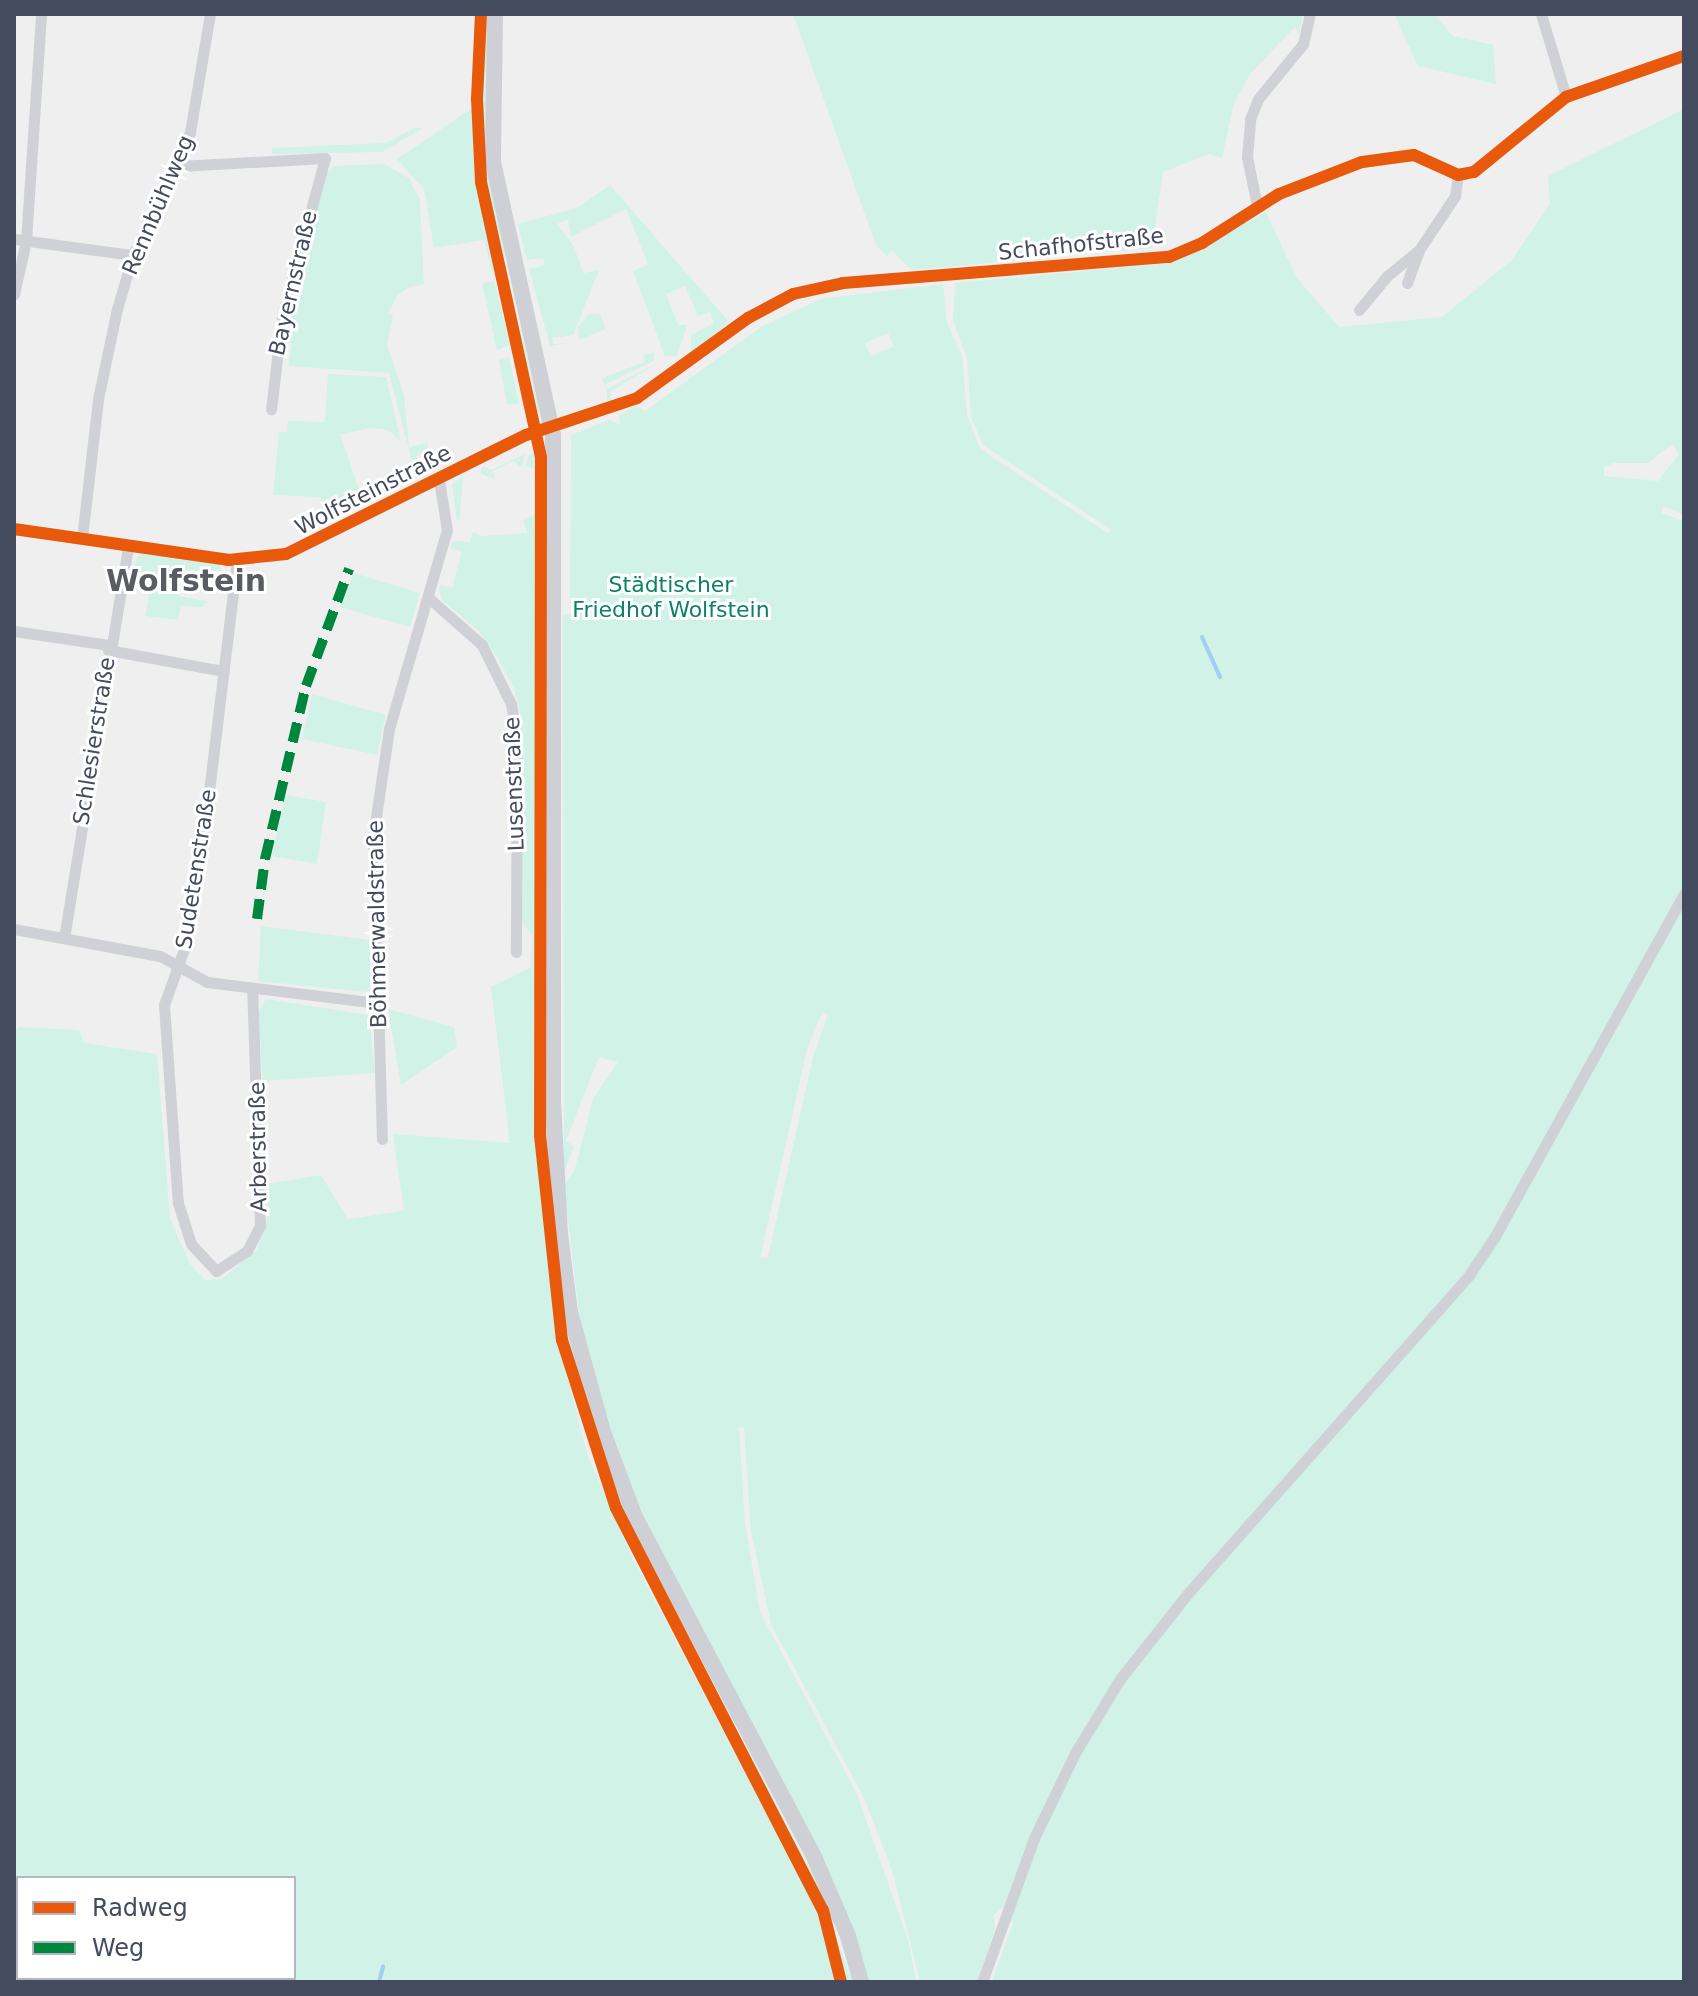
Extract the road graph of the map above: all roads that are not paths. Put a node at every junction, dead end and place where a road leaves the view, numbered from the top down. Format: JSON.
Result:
{"nodes":[{"id":1,"x":41,"y":14,"type":"edge"},
{"id":2,"x":210,"y":14,"type":"edge"},
{"id":3,"x":495,"y":14,"type":"edge"},
{"id":4,"x":1310,"y":14,"type":"edge"},
{"id":5,"x":1541,"y":14,"type":"edge"},
{"id":6,"x":1684,"y":56,"type":"edge"},
{"id":7,"x":1566,"y":97,"type":"junction"},
{"id":8,"x":179,"y":166,"type":"junction"},
{"id":9,"x":1458,"y":175,"type":"junction"},
{"id":10,"x":1257,"y":206,"type":"junction"},
{"id":11,"x":20,"y":240,"type":"edge"},
{"id":12,"x":1419,"y":250,"type":"junction"},
{"id":13,"x":133,"y":255,"type":"junction"},
{"id":14,"x":1407,"y":283,"type":"dead end"},
{"id":15,"x":14,"y":294,"type":"edge"},
{"id":16,"x":1359,"y":310,"type":"dead end"},
{"id":17,"x":271,"y":409,"type":"dead end"},
{"id":18,"x":552,"y":427,"type":"junction"},
{"id":19,"x":439,"y":480,"type":"junction"},
{"id":20,"x":14,"y":529,"type":"edge"},
{"id":21,"x":82,"y":538,"type":"junction"},
{"id":22,"x":128,"y":546,"type":"junction"},
{"id":23,"x":237,"y":560,"type":"junction"},
{"id":24,"x":430,"y":599,"type":"junction"},
{"id":25,"x":14,"y":631,"type":"edge"},
{"id":26,"x":109,"y":647,"type":"junction"},
{"id":27,"x":224,"y":671,"type":"junction"},
{"id":28,"x":1684,"y":894,"type":"edge"},
{"id":29,"x":14,"y":929,"type":"edge"},
{"id":30,"x":64,"y":938,"type":"junction"},
{"id":31,"x":516,"y":952,"type":"dead end"},
{"id":32,"x":180,"y":967,"type":"junction"},
{"id":33,"x":252,"y":990,"type":"junction"},
{"id":34,"x":378,"y":1003,"type":"junction"},
{"id":35,"x":382,"y":1139,"type":"dead end"},
{"id":36,"x":205,"y":1264,"type":"joint"},
{"id":37,"x":861,"y":1982,"type":"edge"},
{"id":38,"x":982,"y":1982,"type":"edge"}],
"edges":[{"from":1,"to":11,"type":"street"},
{"from":2,"to":8,"type":"street","name":"Rennbühlweg"},
{"from":3,"to":18,"type":"main road"},
{"from":4,"to":10,"type":"street"},
{"from":5,"to":7,"type":"street"},
{"from":6,"to":7,"type":"street"},
{"from":7,"to":9,"type":"street"},
{"from":8,"to":13,"type":"street","name":"Rennbühlweg"},
{"from":8,"to":17,"type":"street","name":"Bayernstraße"},
{"from":9,"to":10,"type":"street","name":"Schafhofstraße"},
{"from":9,"to":12,"type":"street"},
{"from":10,"to":18,"type":"street","name":"Schafhofstraße"},
{"from":11,"to":13,"type":"street"},
{"from":11,"to":15,"type":"street"},
{"from":12,"to":14,"type":"street"},
{"from":12,"to":16,"type":"street"},
{"from":13,"to":21,"type":"street","name":"Rennbühlweg"},
{"from":18,"to":19,"type":"street","name":"Wolfsteinstraße"},
{"from":18,"to":37,"type":"main road"},
{"from":19,"to":23,"type":"street","name":"Wolfsteinstraße"},
{"from":19,"to":24,"type":"street","name":"Böhmerwaldstraße"},
{"from":20,"to":21,"type":"street","name":"Wolfsteinstraße"},
{"from":21,"to":22,"type":"street","name":"Wolfsteinstraße"},
{"from":22,"to":23,"type":"street","name":"Wolfsteinstraße"},
{"from":22,"to":26,"type":"street","name":"Schlesierstraße"},
{"from":23,"to":27,"type":"street","name":"Sudetenstraße"},
{"from":24,"to":31,"type":"street","name":"Lusenstraße"},
{"from":24,"to":34,"type":"street","name":"Böhmerwaldstraße"},
{"from":25,"to":26,"type":"street"},
{"from":26,"to":27,"type":"street"},
{"from":26,"to":30,"type":"street","name":"Schlesierstraße"},
{"from":27,"to":32,"type":"street","name":"Sudetenstraße"},
{"from":28,"to":38,"type":"street"},
{"from":29,"to":30,"type":"street"},
{"from":30,"to":32,"type":"street"},
{"from":32,"to":33,"type":"street"},
{"from":32,"to":36,"type":"street","name":"Sudetenstraße"},
{"from":33,"to":34,"type":"street"},
{"from":33,"to":36,"type":"street","name":"Arberstraße"},
{"from":34,"to":35,"type":"street","name":"Böhmerwaldstraße"}]}
